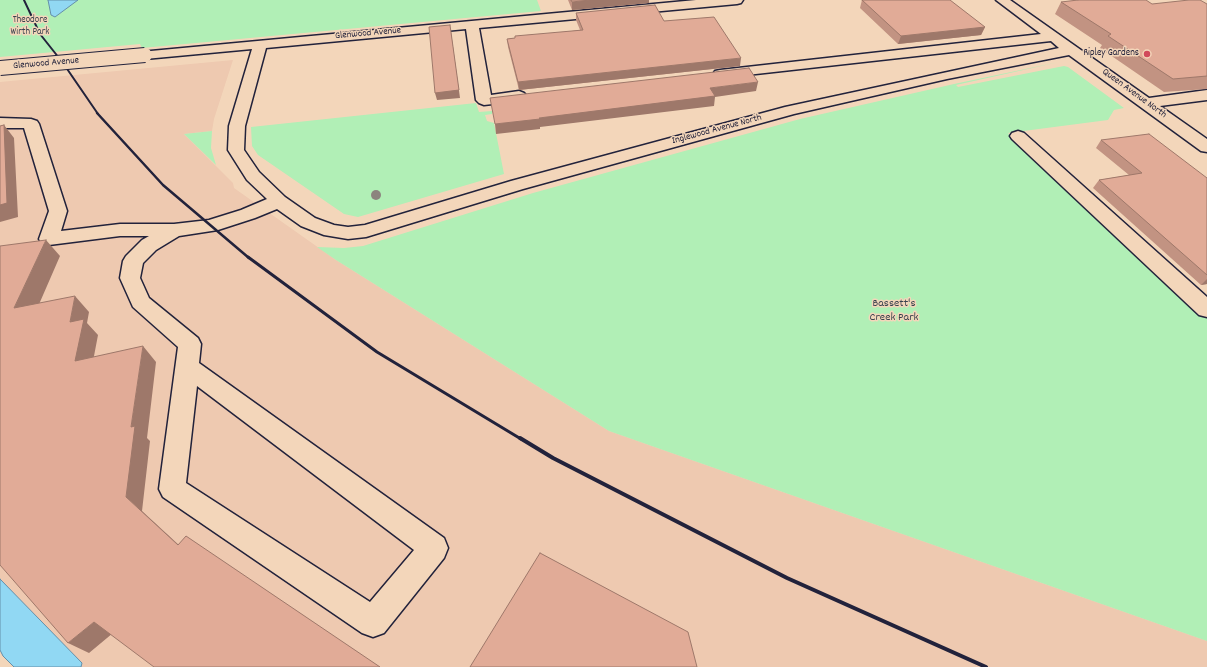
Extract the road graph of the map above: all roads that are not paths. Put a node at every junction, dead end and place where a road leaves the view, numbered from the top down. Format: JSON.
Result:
{"nodes":[{"id":1,"x":737,"y":0,"type":"edge"},
{"id":2,"x":1002,"y":0,"type":"edge"},
{"id":3,"x":689,"y":2,"type":"edge"},
{"id":4,"x":472,"y":24,"type":"junction"},
{"id":5,"x":1053,"y":37,"type":"junction"},
{"id":6,"x":260,"y":44,"type":"junction"},
{"id":7,"x":1072,"y":50,"type":"junction"},
{"id":8,"x":0,"y":68,"type":"edge"},
{"id":9,"x":704,"y":75,"type":"edge"},
{"id":10,"x":531,"y":95,"type":"edge"},
{"id":11,"x":1207,"y":95,"type":"edge"},
{"id":12,"x":1146,"y":103,"type":"junction"},
{"id":13,"x":0,"y":123,"type":"edge"},
{"id":14,"x":1018,"y":136,"type":"dead end"},
{"id":15,"x":1207,"y":146,"type":"edge"},
{"id":16,"x":279,"y":201,"type":"junction"},
{"id":17,"x":174,"y":230,"type":"junction"},
{"id":18,"x":49,"y":239,"type":"junction"},
{"id":19,"x":28,"y":242,"type":"edge"},
{"id":20,"x":1207,"y":309,"type":"edge"},
{"id":21,"x":188,"y":367,"type":"junction"}],
"edges":[{"from":1,"to":3,"type":"street","name":"Glenwood Avenue"},
{"from":2,"to":5,"type":"street","name":"Queen Avenue North"},
{"from":3,"to":4,"type":"street","name":"Glenwood Avenue"},
{"from":4,"to":6,"type":"street","name":"Glenwood Avenue"},
{"from":4,"to":10,"type":"street"},
{"from":5,"to":7,"type":"street","name":"Queen Avenue North"},
{"from":5,"to":9,"type":"street"},
{"from":6,"to":8,"type":"street","name":"Glenwood Avenue","bridge":true},
{"from":6,"to":16,"type":"street","name":"Inglewood Avenue North"},
{"from":7,"to":12,"type":"street","name":"Queen Avenue North"},
{"from":7,"to":16,"type":"street","name":"Inglewood Avenue North"},
{"from":11,"to":12,"type":"street"},
{"from":12,"to":15,"type":"street","name":"Queen Avenue North"},
{"from":13,"to":18,"type":"street"},
{"from":14,"to":20,"type":"street"},
{"from":16,"to":17,"type":"street"},
{"from":17,"to":18,"type":"street"},
{"from":17,"to":21,"type":"street"},
{"from":18,"to":19,"type":"street"},
{"from":21,"to":21,"type":"street"}]}
